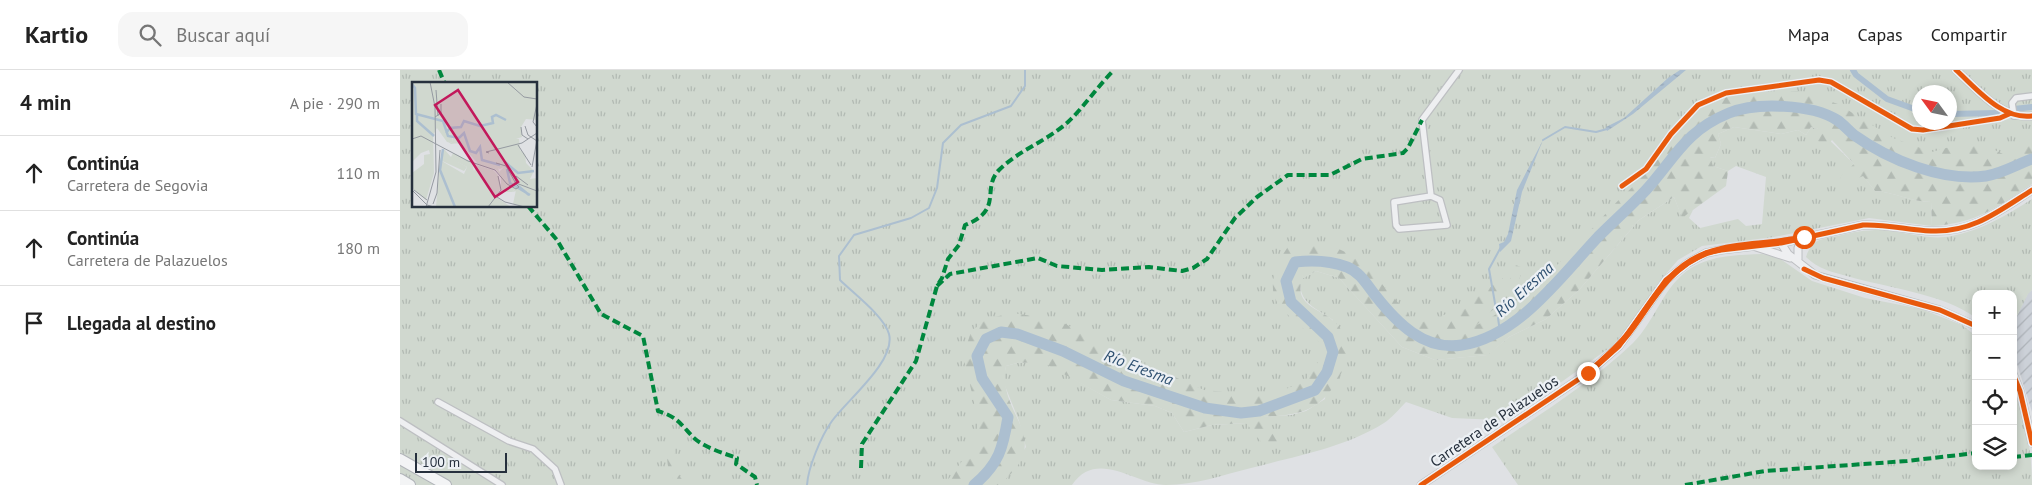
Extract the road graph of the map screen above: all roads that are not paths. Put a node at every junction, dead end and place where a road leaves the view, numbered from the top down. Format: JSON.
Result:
{"nodes":[{"id":1,"x":1459,"y":70,"type":"edge"},
{"id":2,"x":1956,"y":70,"type":"edge"},
{"id":3,"x":2032,"y":96,"type":"edge"},
{"id":4,"x":2011,"y":115,"type":"junction"},
{"id":5,"x":2032,"y":116,"type":"edge"},
{"id":6,"x":1622,"y":186,"type":"dead end"},
{"id":7,"x":2032,"y":190,"type":"edge"},
{"id":8,"x":1431,"y":196,"type":"junction"},
{"id":9,"x":1804,"y":237,"type":"junction"},
{"id":10,"x":1782,"y":242,"type":"junction"},
{"id":11,"x":1750,"y":246,"type":"junction"},
{"id":12,"x":1796,"y":260,"type":"junction"},
{"id":13,"x":1972,"y":324,"type":"edge"},
{"id":14,"x":2015,"y":380,"type":"edge"},
{"id":15,"x":438,"y":402,"type":"dead end"},
{"id":16,"x":400,"y":420,"type":"edge"},
{"id":17,"x":2032,"y":443,"type":"edge"},
{"id":18,"x":400,"y":459,"type":"edge"},
{"id":19,"x":400,"y":479,"type":"edge"},
{"id":20,"x":410,"y":485,"type":"edge"},
{"id":21,"x":446,"y":485,"type":"edge"},
{"id":22,"x":502,"y":485,"type":"edge"},
{"id":23,"x":561,"y":485,"type":"edge"},
{"id":24,"x":1420,"y":485,"type":"edge"}],
"edges":[{"from":1,"to":8,"type":"street"},
{"from":2,"to":4,"type":"street"},
{"from":3,"to":4,"type":"street"},
{"from":4,"to":5,"type":"street"},
{"from":4,"to":6,"type":"street"},
{"from":7,"to":9,"type":"street"},
{"from":8,"to":8,"type":"street"},
{"from":9,"to":10,"type":"street"},
{"from":9,"to":12,"type":"street"},
{"from":10,"to":11,"type":"street"},
{"from":10,"to":12,"type":"street"},
{"from":11,"to":12,"type":"street"},
{"from":11,"to":24,"type":"street","name":"Carretera de Palazuelos"},
{"from":12,"to":13,"type":"street"},
{"from":14,"to":17,"type":"street"},
{"from":15,"to":23,"type":"street"},
{"from":16,"to":22,"type":"street"},
{"from":18,"to":21,"type":"highway"},
{"from":19,"to":20,"type":"highway"}]}
